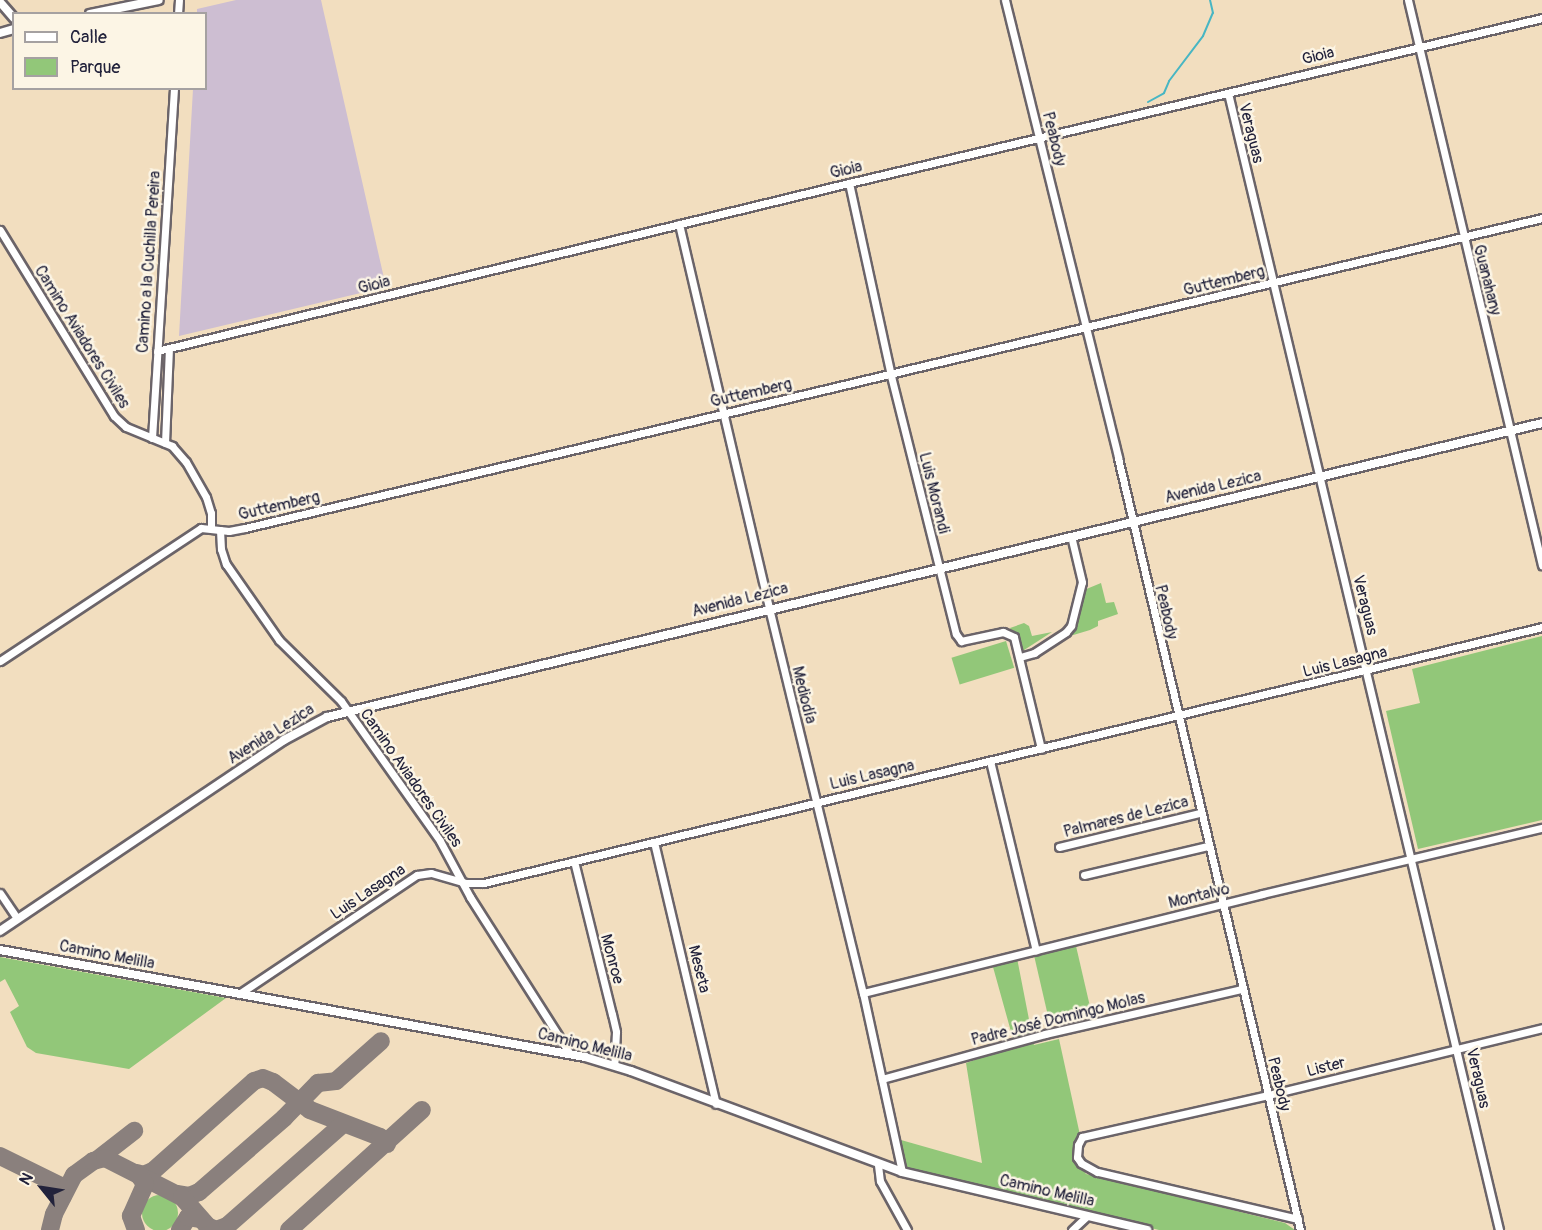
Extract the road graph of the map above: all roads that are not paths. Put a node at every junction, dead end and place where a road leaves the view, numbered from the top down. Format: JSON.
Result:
{"nodes":[{"id":1,"x":159,"y":0,"type":"edge"},
{"id":2,"x":1005,"y":0,"type":"edge"},
{"id":3,"x":1408,"y":0,"type":"edge"},
{"id":4,"x":0,"y":2,"type":"edge"},
{"id":5,"x":100,"y":12,"type":"edge"},
{"id":6,"x":12,"y":16,"type":"edge"},
{"id":7,"x":1542,"y":18,"type":"edge"},
{"id":8,"x":1419,"y":48,"type":"junction"},
{"id":9,"x":174,"y":90,"type":"edge"},
{"id":10,"x":1228,"y":93,"type":"junction"},
{"id":11,"x":1041,"y":139,"type":"junction"},
{"id":12,"x":849,"y":183,"type":"junction"},
{"id":13,"x":1542,"y":218,"type":"edge"},
{"id":14,"x":680,"y":224,"type":"junction"},
{"id":15,"x":0,"y":230,"type":"edge"},
{"id":16,"x":1463,"y":237,"type":"junction"},
{"id":17,"x":1275,"y":283,"type":"junction"},
{"id":18,"x":1084,"y":329,"type":"junction"},
{"id":19,"x":169,"y":348,"type":"junction"},
{"id":20,"x":157,"y":351,"type":"junction"},
{"id":21,"x":891,"y":376,"type":"junction"},
{"id":22,"x":723,"y":414,"type":"junction"},
{"id":23,"x":1542,"y":423,"type":"edge"},
{"id":24,"x":1511,"y":431,"type":"junction"},
{"id":25,"x":152,"y":438,"type":"junction"},
{"id":26,"x":165,"y":443,"type":"junction"},
{"id":27,"x":1320,"y":477,"type":"junction"},
{"id":28,"x":1131,"y":522,"type":"junction"},
{"id":29,"x":211,"y":528,"type":"junction"},
{"id":30,"x":220,"y":530,"type":"junction"},
{"id":31,"x":1071,"y":536,"type":"junction"},
{"id":32,"x":1542,"y":566,"type":"edge"},
{"id":33,"x":939,"y":567,"type":"junction"},
{"id":34,"x":769,"y":608,"type":"junction"},
{"id":35,"x":1542,"y":627,"type":"edge"},
{"id":36,"x":1020,"y":657,"type":"junction"},
{"id":37,"x":0,"y":661,"type":"edge"},
{"id":38,"x":1367,"y":671,"type":"junction"},
{"id":39,"x":347,"y":710,"type":"junction"},
{"id":40,"x":1177,"y":717,"type":"junction"},
{"id":41,"x":1041,"y":749,"type":"junction"},
{"id":42,"x":990,"y":761,"type":"junction"},
{"id":43,"x":816,"y":802,"type":"junction"},
{"id":44,"x":1200,"y":813,"type":"junction"},
{"id":45,"x":1542,"y":828,"type":"edge"},
{"id":46,"x":654,"y":842,"type":"junction"},
{"id":47,"x":1208,"y":846,"type":"junction"},
{"id":48,"x":1059,"y":847,"type":"dead end"},
{"id":49,"x":1412,"y":858,"type":"junction"},
{"id":50,"x":574,"y":861,"type":"junction"},
{"id":51,"x":1084,"y":875,"type":"dead end"},
{"id":52,"x":465,"y":883,"type":"junction"},
{"id":53,"x":0,"y":893,"type":"edge"},
{"id":54,"x":1222,"y":904,"type":"junction"},
{"id":55,"x":17,"y":918,"type":"junction"},
{"id":56,"x":0,"y":931,"type":"edge"},
{"id":57,"x":0,"y":950,"type":"edge"},
{"id":58,"x":1036,"y":951,"type":"junction"},
{"id":59,"x":1242,"y":989,"type":"junction"},
{"id":60,"x":863,"y":993,"type":"junction"},
{"id":61,"x":239,"y":994,"type":"junction"},
{"id":62,"x":1542,"y":1028,"type":"edge"},
{"id":63,"x":1457,"y":1048,"type":"junction"},
{"id":64,"x":570,"y":1054,"type":"junction"},
{"id":65,"x":614,"y":1065,"type":"junction"},
{"id":66,"x":882,"y":1079,"type":"junction"},
{"id":67,"x":1268,"y":1095,"type":"junction"},
{"id":68,"x":716,"y":1104,"type":"junction"},
{"id":69,"x":1077,"y":1157,"type":"joint"},
{"id":70,"x":878,"y":1165,"type":"junction"},
{"id":71,"x":902,"y":1172,"type":"junction"},
{"id":72,"x":1087,"y":1216,"type":"junction"},
{"id":73,"x":1298,"y":1219,"type":"junction"},
{"id":74,"x":907,"y":1230,"type":"edge"},
{"id":75,"x":1072,"y":1230,"type":"edge"},
{"id":76,"x":1147,"y":1230,"type":"edge"},
{"id":77,"x":1300,"y":1230,"type":"edge"},
{"id":78,"x":1499,"y":1230,"type":"edge"}],
"edges":[{"from":1,"to":5,"type":"street"},
{"from":2,"to":11,"type":"street","name":"Peabody"},
{"from":3,"to":8,"type":"street","name":"Guanahany"},
{"from":4,"to":6,"type":"street"},
{"from":7,"to":8,"type":"street","name":"Gioia"},
{"from":8,"to":10,"type":"street","name":"Gioia"},
{"from":8,"to":16,"type":"street","name":"Guanahany"},
{"from":9,"to":20,"type":"street","name":"Camino a la Cuchilla Pereira"},
{"from":10,"to":11,"type":"street","name":"Gioia"},
{"from":10,"to":17,"type":"street","name":"Veraguas"},
{"from":11,"to":12,"type":"street","name":"Gioia"},
{"from":11,"to":18,"type":"street","name":"Peabody"},
{"from":12,"to":14,"type":"street","name":"Gioia"},
{"from":12,"to":21,"type":"street","name":"Luis Morandi"},
{"from":13,"to":16,"type":"street","name":"Guttemberg"},
{"from":14,"to":19,"type":"street","name":"Gioia"},
{"from":14,"to":22,"type":"street","name":"Mediodía"},
{"from":15,"to":25,"type":"street","name":"Camino Aviadores Civiles"},
{"from":16,"to":17,"type":"street","name":"Guttemberg"},
{"from":16,"to":24,"type":"street","name":"Guanahany"},
{"from":17,"to":18,"type":"street","name":"Guttemberg"},
{"from":17,"to":27,"type":"street","name":"Veraguas"},
{"from":18,"to":21,"type":"street","name":"Guttemberg"},
{"from":18,"to":28,"type":"street","name":"Peabody"},
{"from":19,"to":20,"type":"street","name":"Gioia"},
{"from":19,"to":26,"type":"street"},
{"from":20,"to":25,"type":"street","name":"Camino a la Cuchilla Pereira"},
{"from":21,"to":22,"type":"street","name":"Guttemberg"},
{"from":21,"to":33,"type":"street","name":"Luis Morandi"},
{"from":22,"to":30,"type":"street","name":"Guttemberg"},
{"from":22,"to":34,"type":"street","name":"Mediodía"},
{"from":23,"to":24,"type":"street","name":"Avenida Lezica"},
{"from":24,"to":27,"type":"street","name":"Avenida Lezica"},
{"from":24,"to":32,"type":"street","name":"Guanahany"},
{"from":25,"to":26,"type":"street","name":"Camino Aviadores Civiles"},
{"from":26,"to":29,"type":"street","name":"Camino Aviadores Civiles"},
{"from":27,"to":28,"type":"street","name":"Avenida Lezica"},
{"from":27,"to":38,"type":"street","name":"Veraguas"},
{"from":28,"to":31,"type":"street","name":"Avenida Lezica"},
{"from":28,"to":40,"type":"street","name":"Peabody"},
{"from":29,"to":30,"type":"street","name":"Guttemberg"},
{"from":29,"to":37,"type":"street"},
{"from":30,"to":39,"type":"street","name":"Camino Aviadores Civiles"},
{"from":31,"to":33,"type":"street","name":"Avenida Lezica"},
{"from":31,"to":36,"type":"street"},
{"from":33,"to":34,"type":"street","name":"Avenida Lezica"},
{"from":33,"to":36,"type":"street","name":"Luis Morandi"},
{"from":34,"to":39,"type":"street","name":"Avenida Lezica"},
{"from":34,"to":43,"type":"street","name":"Mediodía"},
{"from":35,"to":38,"type":"street","name":"Luis Lasagna"},
{"from":36,"to":41,"type":"street","name":"Luis Morandi"},
{"from":38,"to":40,"type":"street","name":"Luis Lasagna"},
{"from":38,"to":49,"type":"street","name":"Veraguas"},
{"from":39,"to":52,"type":"street","name":"Camino Aviadores Civiles"},
{"from":39,"to":55,"type":"street","name":"Avenida Lezica"},
{"from":40,"to":41,"type":"street","name":"Luis Lasagna"},
{"from":40,"to":44,"type":"street","name":"Peabody"},
{"from":41,"to":42,"type":"street","name":"Luis Lasagna"},
{"from":42,"to":43,"type":"street","name":"Luis Lasagna"},
{"from":42,"to":58,"type":"street"},
{"from":43,"to":46,"type":"street","name":"Luis Lasagna"},
{"from":43,"to":60,"type":"street","name":"Mediodía"},
{"from":44,"to":47,"type":"street","name":"Peabody"},
{"from":44,"to":48,"type":"street","name":"Palmares de Lezica"},
{"from":45,"to":49,"type":"street","name":"Montalvo"},
{"from":46,"to":50,"type":"street","name":"Luis Lasagna"},
{"from":46,"to":68,"type":"street","name":"Meseta"},
{"from":47,"to":51,"type":"street"},
{"from":47,"to":54,"type":"street","name":"Peabody"},
{"from":49,"to":54,"type":"street","name":"Montalvo"},
{"from":49,"to":63,"type":"street","name":"Veraguas"},
{"from":50,"to":52,"type":"street","name":"Luis Lasagna"},
{"from":50,"to":65,"type":"street","name":"Monroe"},
{"from":52,"to":61,"type":"street","name":"Luis Lasagna"},
{"from":52,"to":64,"type":"street","name":"Camino Aviadores Civiles"},
{"from":53,"to":55,"type":"street"},
{"from":54,"to":58,"type":"street","name":"Montalvo"},
{"from":54,"to":59,"type":"street","name":"Peabody"},
{"from":55,"to":56,"type":"street","name":"Avenida Lezica"},
{"from":57,"to":61,"type":"street","name":"Camino Melilla"},
{"from":58,"to":60,"type":"street","name":"Montalvo"},
{"from":59,"to":66,"type":"street","name":"Padre José Domingo Molas"},
{"from":59,"to":67,"type":"street","name":"Peabody"},
{"from":60,"to":66,"type":"street","name":"Mediodía"},
{"from":61,"to":64,"type":"street","name":"Camino Melilla"},
{"from":62,"to":63,"type":"street","name":"Lister"},
{"from":63,"to":67,"type":"street","name":"Lister"},
{"from":63,"to":78,"type":"street","name":"Veraguas"},
{"from":64,"to":65,"type":"street","name":"Camino Melilla"},
{"from":65,"to":68,"type":"street","name":"Camino Melilla"},
{"from":66,"to":71,"type":"street","name":"Mediodía"},
{"from":67,"to":69,"type":"street","name":"Lister"},
{"from":67,"to":73,"type":"street","name":"Peabody"},
{"from":68,"to":70,"type":"street","name":"Camino Melilla"},
{"from":69,"to":73,"type":"street","name":"Camino Melilla"},
{"from":70,"to":71,"type":"street","name":"Camino Melilla"},
{"from":70,"to":74,"type":"street"},
{"from":71,"to":72,"type":"street","name":"Camino Melilla"},
{"from":72,"to":75,"type":"street"},
{"from":72,"to":76,"type":"street","name":"Camino Melilla"},
{"from":73,"to":77,"type":"street","name":"Peabody"}]}
